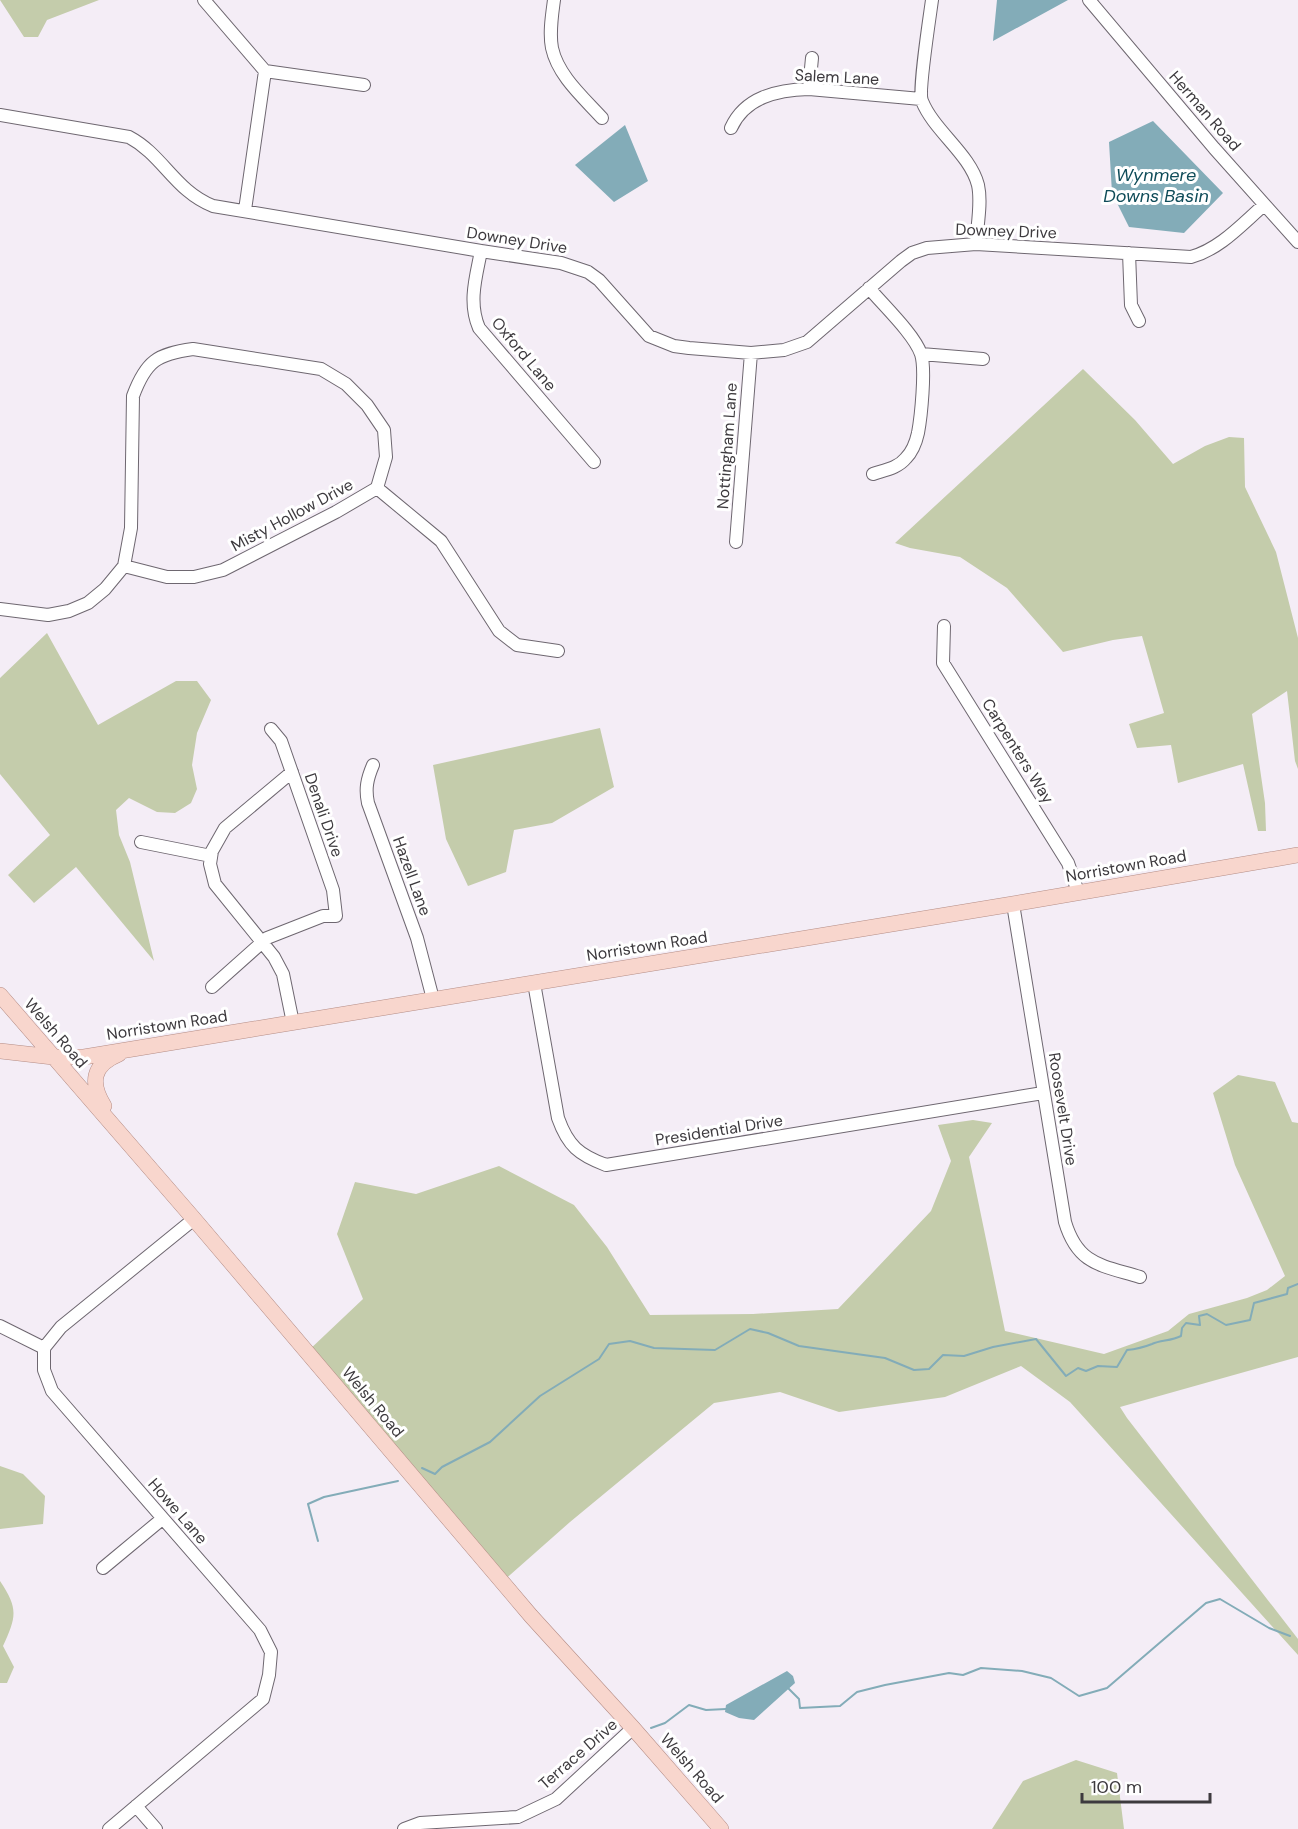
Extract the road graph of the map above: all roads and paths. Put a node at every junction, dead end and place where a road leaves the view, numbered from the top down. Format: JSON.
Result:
{"nodes":[{"id":1,"x":204,"y":0,"type":"edge"},
{"id":2,"x":554,"y":0,"type":"edge"},
{"id":3,"x":932,"y":0,"type":"edge"},
{"id":4,"x":1089,"y":0,"type":"edge"},
{"id":5,"x":812,"y":58,"type":"dead end"},
{"id":6,"x":265,"y":71,"type":"junction"},
{"id":7,"x":364,"y":85,"type":"dead end"},
{"id":8,"x":809,"y":89,"type":"junction"},
{"id":9,"x":921,"y":99,"type":"junction"},
{"id":10,"x":0,"y":115,"type":"edge"},
{"id":11,"x":602,"y":118,"type":"dead end"},
{"id":12,"x":731,"y":128,"type":"dead end"},
{"id":13,"x":1264,"y":205,"type":"junction"},
{"id":14,"x":245,"y":210,"type":"junction"},
{"id":15,"x":1298,"y":242,"type":"edge"},
{"id":16,"x":976,"y":244,"type":"junction"},
{"id":17,"x":482,"y":251,"type":"junction"},
{"id":18,"x":1129,"y":253,"type":"junction"},
{"id":19,"x":868,"y":288,"type":"junction"},
{"id":20,"x":1139,"y":321,"type":"dead end"},
{"id":21,"x":751,"y":353,"type":"junction"},
{"id":22,"x":921,"y":354,"type":"junction"},
{"id":23,"x":983,"y":359,"type":"dead end"},
{"id":24,"x":594,"y":462,"type":"dead end"},
{"id":25,"x":873,"y":474,"type":"dead end"},
{"id":26,"x":377,"y":488,"type":"junction"},
{"id":27,"x":736,"y":542,"type":"dead end"},
{"id":28,"x":124,"y":566,"type":"junction"},
{"id":29,"x":0,"y":609,"type":"edge"},
{"id":30,"x":944,"y":626,"type":"dead end"},
{"id":31,"x":558,"y":651,"type":"dead end"},
{"id":32,"x":271,"y":729,"type":"dead end"},
{"id":33,"x":373,"y":765,"type":"dead end"},
{"id":34,"x":292,"y":772,"type":"junction"},
{"id":35,"x":141,"y":842,"type":"dead end"},
{"id":36,"x":1298,"y":855,"type":"edge"},
{"id":37,"x":211,"y":856,"type":"junction"},
{"id":38,"x":1078,"y":892,"type":"junction"},
{"id":39,"x":1012,"y":904,"type":"junction"},
{"id":40,"x":262,"y":942,"type":"junction"},
{"id":41,"x":534,"y":983,"type":"junction"},
{"id":42,"x":212,"y":987,"type":"dead end"},
{"id":43,"x":0,"y":995,"type":"edge"},
{"id":44,"x":433,"y":999,"type":"junction"},
{"id":45,"x":293,"y":1023,"type":"junction"},
{"id":46,"x":131,"y":1050,"type":"junction"},
{"id":47,"x":0,"y":1051,"type":"edge"},
{"id":48,"x":53,"y":1057,"type":"junction"},
{"id":49,"x":1043,"y":1093,"type":"junction"},
{"id":50,"x":133,"y":1148,"type":"junction"},
{"id":51,"x":194,"y":1219,"type":"junction"},
{"id":52,"x":1140,"y":1277,"type":"dead end"},
{"id":53,"x":0,"y":1326,"type":"edge"},
{"id":54,"x":44,"y":1348,"type":"junction"},
{"id":55,"x":162,"y":1519,"type":"junction"},
{"id":56,"x":103,"y":1568,"type":"dead end"},
{"id":57,"x":633,"y":1728,"type":"junction"},
{"id":58,"x":136,"y":1806,"type":"junction"},
{"id":59,"x":467,"y":1824,"type":"edge"},
{"id":60,"x":109,"y":1829,"type":"edge"},
{"id":61,"x":156,"y":1829,"type":"edge"},
{"id":62,"x":404,"y":1829,"type":"edge"},
{"id":63,"x":721,"y":1829,"type":"edge"}],
"edges":[{"from":1,"to":6,"type":"street"},
{"from":2,"to":11,"type":"street"},
{"from":3,"to":9,"type":"street"},
{"from":4,"to":13,"type":"street","name":"Herman Road"},
{"from":5,"to":8,"type":"street"},
{"from":6,"to":7,"type":"street"},
{"from":6,"to":14,"type":"street"},
{"from":8,"to":9,"type":"street","name":"Salem Lane"},
{"from":8,"to":12,"type":"street","name":"Salem Lane"},
{"from":9,"to":16,"type":"street"},
{"from":10,"to":14,"type":"street","name":"Downey Drive"},
{"from":13,"to":15,"type":"street","name":"Herman Road"},
{"from":13,"to":18,"type":"street","name":"Downey Drive"},
{"from":14,"to":17,"type":"street","name":"Downey Drive"},
{"from":16,"to":18,"type":"street","name":"Downey Drive"},
{"from":16,"to":19,"type":"street","name":"Downey Drive"},
{"from":17,"to":21,"type":"street","name":"Downey Drive"},
{"from":17,"to":24,"type":"street","name":"Oxford Lane"},
{"from":18,"to":20,"type":"street"},
{"from":19,"to":21,"type":"street","name":"Downey Drive"},
{"from":19,"to":22,"type":"street"},
{"from":21,"to":27,"type":"street","name":"Nottingham Lane"},
{"from":22,"to":23,"type":"street"},
{"from":22,"to":25,"type":"street"},
{"from":26,"to":28,"type":"street","name":"Misty Hollow Drive"},
{"from":26,"to":28,"type":"street","name":"Misty Hollow Drive"},
{"from":26,"to":31,"type":"street"},
{"from":28,"to":29,"type":"street","name":"Misty Hollow Drive"},
{"from":30,"to":38,"type":"street","name":"Carpenters Way"},
{"from":32,"to":34,"type":"street","name":"Denali Drive"},
{"from":33,"to":44,"type":"street","name":"Hazell Lane"},
{"from":34,"to":37,"type":"street"},
{"from":34,"to":40,"type":"street","name":"Denali Drive"},
{"from":35,"to":37,"type":"street"},
{"from":36,"to":38,"type":"main road","name":"Norristown Road"},
{"from":37,"to":40,"type":"street"},
{"from":38,"to":39,"type":"main road","name":"Norristown Road"},
{"from":39,"to":41,"type":"main road","name":"Norristown Road"},
{"from":39,"to":49,"type":"street","name":"Roosevelt Drive"},
{"from":40,"to":42,"type":"street"},
{"from":40,"to":45,"type":"street"},
{"from":41,"to":44,"type":"main road","name":"Norristown Road"},
{"from":41,"to":49,"type":"street","name":"Presidential Drive"},
{"from":43,"to":48,"type":"main road","name":"Welsh Road"},
{"from":44,"to":45,"type":"main road","name":"Norristown Road"},
{"from":45,"to":46,"type":"main road","name":"Norristown Road"},
{"from":46,"to":48,"type":"main road","name":"Norristown Road"},
{"from":46,"to":50,"type":"main road"},
{"from":47,"to":48,"type":"main road","name":"Norristown Road"},
{"from":48,"to":50,"type":"main road","name":"Welsh Road"},
{"from":49,"to":52,"type":"street","name":"Roosevelt Drive"},
{"from":50,"to":51,"type":"main road","name":"Welsh Road"},
{"from":51,"to":54,"type":"street"},
{"from":51,"to":57,"type":"main road","name":"Welsh Road"},
{"from":53,"to":54,"type":"street"},
{"from":54,"to":55,"type":"street","name":"Howe Lane"},
{"from":55,"to":56,"type":"street"},
{"from":55,"to":58,"type":"street","name":"Howe Lane"},
{"from":57,"to":59,"type":"street","name":"Terrace Drive"},
{"from":57,"to":63,"type":"main road","name":"Welsh Road"},
{"from":58,"to":60,"type":"street","name":"Howe Lane"},
{"from":58,"to":61,"type":"street"},
{"from":59,"to":62,"type":"street","name":"Terrace Drive"}]}
